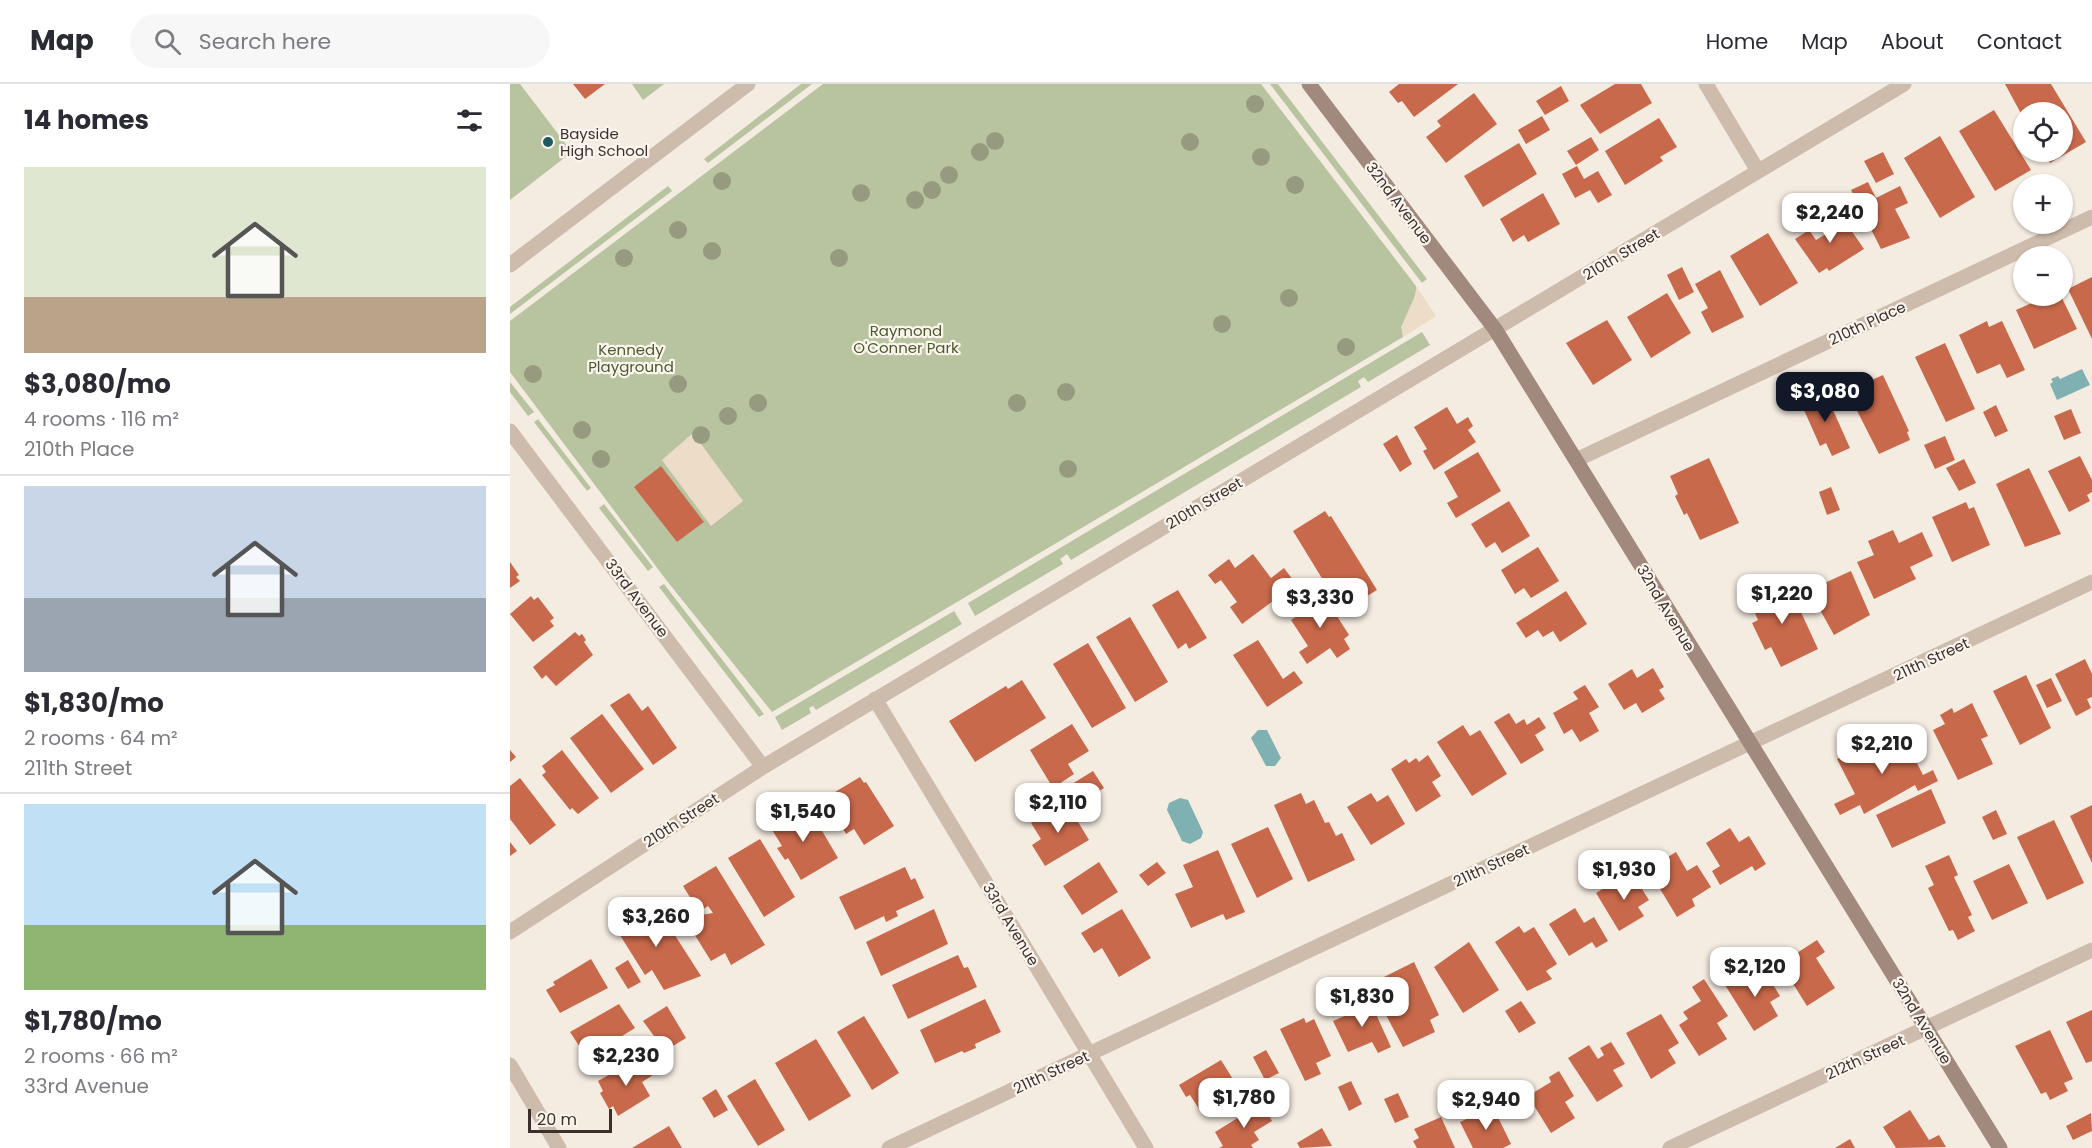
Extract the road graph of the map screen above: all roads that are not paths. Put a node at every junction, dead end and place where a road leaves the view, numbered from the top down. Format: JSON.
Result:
{"nodes":[{"id":1,"x":748,"y":84,"type":"edge"},
{"id":2,"x":1309,"y":84,"type":"edge"},
{"id":3,"x":1706,"y":84,"type":"edge"},
{"id":4,"x":1904,"y":84,"type":"edge"},
{"id":5,"x":1758,"y":171,"type":"junction"},
{"id":6,"x":2092,"y":217,"type":"edge"},
{"id":7,"x":510,"y":265,"type":"edge"},
{"id":8,"x":1495,"y":329,"type":"junction"},
{"id":9,"x":510,"y":431,"type":"edge"},
{"id":10,"x":1576,"y":460,"type":"junction"},
{"id":11,"x":2092,"y":582,"type":"edge"},
{"id":12,"x":875,"y":699,"type":"junction"},
{"id":13,"x":1749,"y":744,"type":"junction"},
{"id":14,"x":763,"y":767,"type":"junction"},
{"id":15,"x":510,"y":932,"type":"edge"},
{"id":16,"x":2092,"y":950,"type":"edge"},
{"id":17,"x":1926,"y":1028,"type":"junction"},
{"id":18,"x":1089,"y":1054,"type":"junction"},
{"id":19,"x":510,"y":1065,"type":"edge"},
{"id":20,"x":559,"y":1148,"type":"edge"},
{"id":21,"x":889,"y":1148,"type":"edge"},
{"id":22,"x":1146,"y":1148,"type":"edge"},
{"id":23,"x":1670,"y":1148,"type":"edge"},
{"id":24,"x":2000,"y":1148,"type":"edge"}],
"edges":[{"from":1,"to":7,"type":"street"},
{"from":2,"to":8,"type":"street","name":"32nd Avenue"},
{"from":3,"to":5,"type":"street"},
{"from":4,"to":5,"type":"street","name":"210th Street"},
{"from":5,"to":8,"type":"street","name":"210th Street"},
{"from":6,"to":10,"type":"street","name":"210th Place"},
{"from":8,"to":10,"type":"street","name":"32nd Avenue"},
{"from":8,"to":12,"type":"street","name":"210th Street"},
{"from":9,"to":14,"type":"street","name":"33rd Avenue"},
{"from":10,"to":13,"type":"street","name":"32nd Avenue"},
{"from":11,"to":13,"type":"street","name":"211th Street"},
{"from":12,"to":14,"type":"street","name":"210th Street"},
{"from":12,"to":18,"type":"street","name":"33rd Avenue"},
{"from":13,"to":17,"type":"street","name":"32nd Avenue"},
{"from":13,"to":18,"type":"street","name":"211th Street"},
{"from":14,"to":15,"type":"street","name":"210th Street"},
{"from":16,"to":17,"type":"street","name":"212th Street"},
{"from":17,"to":23,"type":"street","name":"212th Street"},
{"from":17,"to":24,"type":"street","name":"32nd Avenue"},
{"from":18,"to":21,"type":"street","name":"211th Street"},
{"from":18,"to":22,"type":"street","name":"33rd Avenue"},
{"from":19,"to":20,"type":"street"}]}
